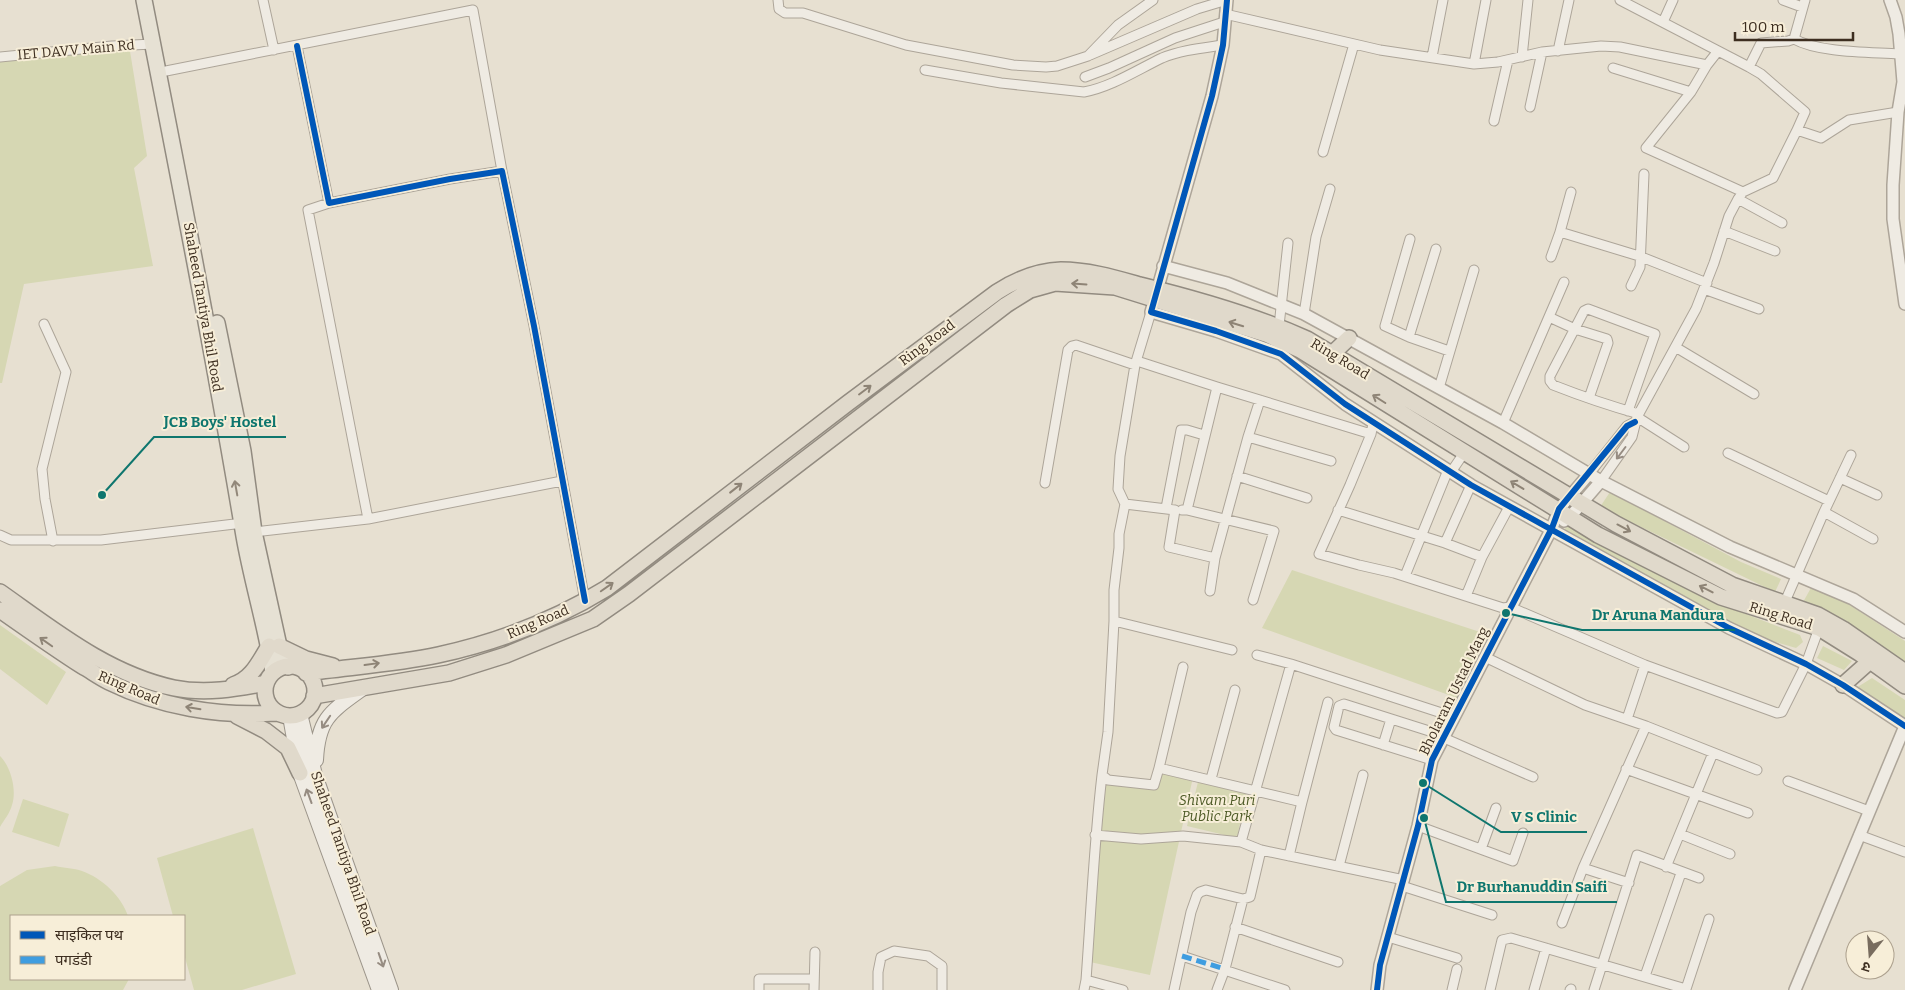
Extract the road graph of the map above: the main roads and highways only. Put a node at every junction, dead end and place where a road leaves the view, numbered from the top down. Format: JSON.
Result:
{"nodes":[{"id":1,"x":144,"y":0,"type":"edge"},
{"id":2,"x":152,"y":0,"type":"edge"},
{"id":3,"x":157,"y":52,"type":"junction"},
{"id":4,"x":1154,"y":300,"type":"junction"},
{"id":5,"x":1349,"y":338,"type":"road end"},
{"id":6,"x":1332,"y":354,"type":"junction"},
{"id":7,"x":248,"y":528,"type":"junction"},
{"id":8,"x":0,"y":592,"type":"edge"},
{"id":9,"x":0,"y":610,"type":"edge"},
{"id":10,"x":274,"y":646,"type":"junction"},
{"id":11,"x":1870,"y":661,"type":"junction"},
{"id":12,"x":288,"y":666,"type":"junction"},
{"id":13,"x":342,"y":668,"type":"junction"},
{"id":14,"x":1905,"y":672,"type":"edge"},
{"id":15,"x":128,"y":673,"type":"junction"},
{"id":16,"x":306,"y":673,"type":"junction"},
{"id":17,"x":270,"y":678,"type":"junction"},
{"id":18,"x":1842,"y":685,"type":"road end"},
{"id":19,"x":1905,"y":686,"type":"edge"},
{"id":20,"x":362,"y":689,"type":"junction"},
{"id":21,"x":314,"y":696,"type":"junction"},
{"id":22,"x":230,"y":712,"type":"junction"},
{"id":23,"x":289,"y":714,"type":"junction"},
{"id":24,"x":308,"y":774,"type":"junction"},
{"id":25,"x":365,"y":934,"type":"junction"},
{"id":26,"x":379,"y":990,"type":"edge"},
{"id":27,"x":391,"y":990,"type":"edge"}],
"edges":[{"from":1,"to":3,"type":"main road","name":"Shaheed Tantiya Bhil Road"},
{"from":2,"to":3,"type":"main road","name":"Shaheed Tantiya Bhil Road"},
{"from":7,"to":3,"type":"main road","name":"Shaheed Tantiya Bhil Road","one_way":true},
{"from":3,"to":7,"type":"main road","name":"Shaheed Tantiya Bhil Road"},
{"from":4,"to":6,"type":"highway","name":"Ring Road"},
{"from":11,"to":4,"type":"highway","name":"Ring Road","one_way":true},
{"from":13,"to":4,"type":"highway","name":"Ring Road","one_way":true},
{"from":4,"to":20,"type":"highway","name":"Ring Road","one_way":true},
{"from":5,"to":6,"type":"highway"},
{"from":6,"to":14,"type":"highway","name":"Ring Road","one_way":true},
{"from":7,"to":10,"type":"main road","name":"Shaheed Tantiya Bhil Road"},
{"from":8,"to":15,"type":"highway","name":"Ring Road"},
{"from":22,"to":9,"type":"highway","name":"Ring Road","one_way":true},
{"from":10,"to":12,"type":"main road","name":"Shaheed Tantiya Bhil Road"},
{"from":10,"to":13,"type":"highway"},
{"from":10,"to":15,"type":"highway"},
{"from":10,"to":17,"type":"main road","name":"Shaheed Tantiya Bhil Road"},
{"from":11,"to":18,"type":"highway"},
{"from":11,"to":19,"type":"highway","name":"Ring Road"},
{"from":12,"to":16,"type":"highway"},
{"from":12,"to":17,"type":"highway"},
{"from":13,"to":16,"type":"highway","name":"Ring Road"},
{"from":15,"to":17,"type":"highway","name":"Ring Road"},
{"from":16,"to":21,"type":"highway"},
{"from":17,"to":23,"type":"highway"},
{"from":20,"to":21,"type":"highway","name":"Ring Road"},
{"from":20,"to":24,"type":"main road","one_way":true},
{"from":21,"to":23,"type":"highway"},
{"from":22,"to":23,"type":"highway","name":"Ring Road"},
{"from":22,"to":24,"type":"highway"},
{"from":23,"to":24,"type":"main road","name":"Shaheed Tantiya Bhil Road"},
{"from":24,"to":25,"type":"main road","name":"Shaheed Tantiya Bhil Road"},
{"from":25,"to":26,"type":"main road"},
{"from":25,"to":27,"type":"main road","name":"Shaheed Tantiya Bhil Road","one_way":true}]}
